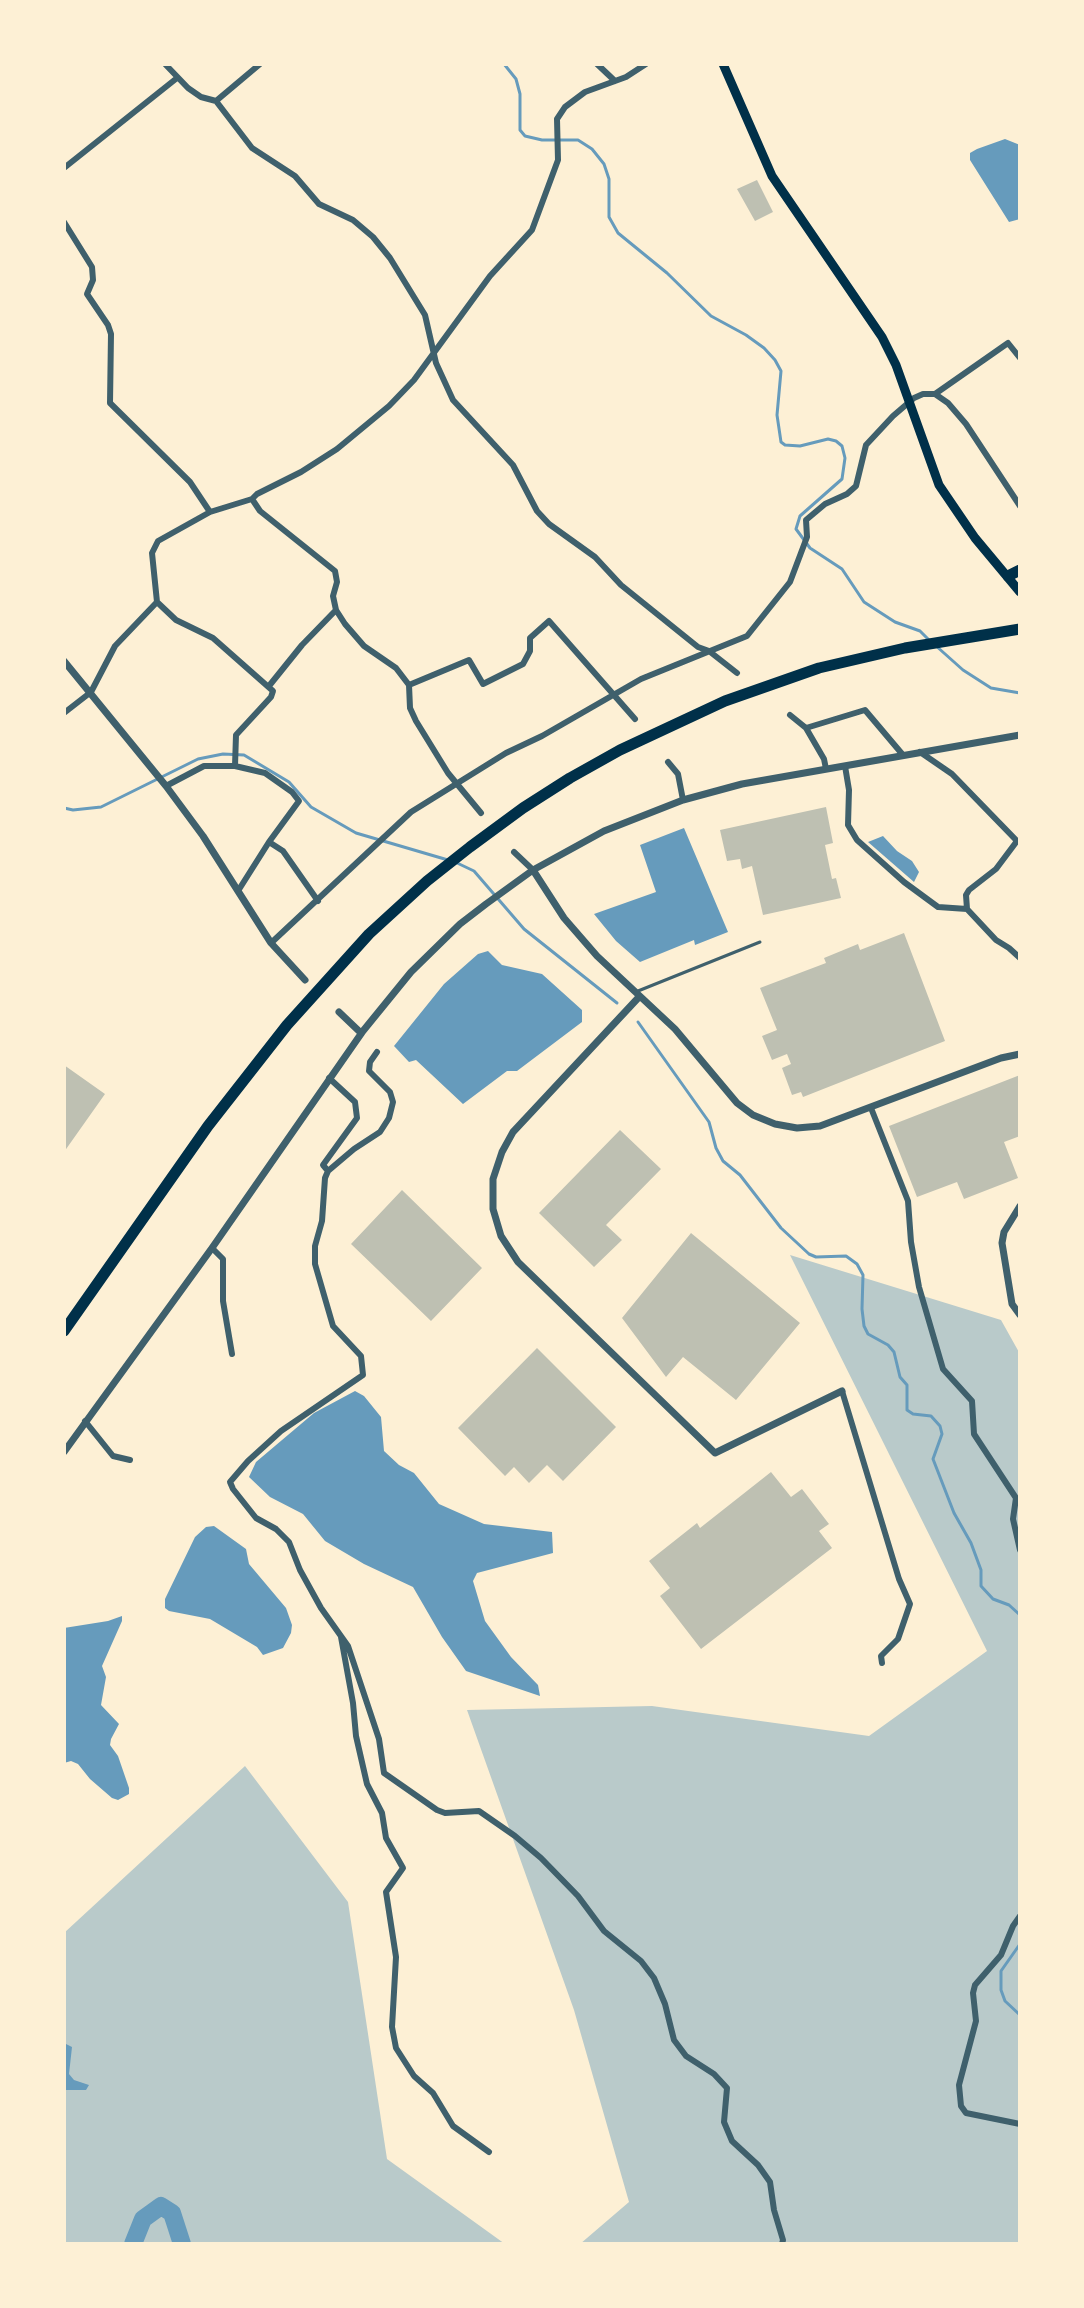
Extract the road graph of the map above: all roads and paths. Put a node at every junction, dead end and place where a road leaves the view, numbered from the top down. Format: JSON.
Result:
{"nodes":[{"id":1,"x":165,"y":64,"type":"edge"},
{"id":2,"x":260,"y":64,"type":"edge"},
{"id":3,"x":597,"y":64,"type":"edge"},
{"id":4,"x":646,"y":64,"type":"edge"},
{"id":5,"x":723,"y":64,"type":"edge"},
{"id":6,"x":177,"y":78,"type":"junction"},
{"id":7,"x":615,"y":81,"type":"junction"},
{"id":8,"x":216,"y":101,"type":"junction"},
{"id":9,"x":64,"y":168,"type":"edge"},
{"id":10,"x":64,"y":222,"type":"edge"},
{"id":11,"x":1020,"y":342,"type":"edge"},
{"id":12,"x":1012,"y":346,"type":"junction"},
{"id":13,"x":433,"y":352,"type":"junction"},
{"id":14,"x":1020,"y":358,"type":"edge"},
{"id":15,"x":935,"y":394,"type":"junction"},
{"id":16,"x":908,"y":402,"type":"junction"},
{"id":17,"x":252,"y":499,"type":"junction"},
{"id":18,"x":1020,"y":506,"type":"edge"},
{"id":19,"x":210,"y":512,"type":"junction"},
{"id":20,"x":1016,"y":574,"type":"edge"},
{"id":21,"x":1020,"y":592,"type":"edge"},
{"id":22,"x":157,"y":602,"type":"junction"},
{"id":23,"x":336,"y":610,"type":"junction"},
{"id":24,"x":1020,"y":629,"type":"edge"},
{"id":25,"x":709,"y":651,"type":"junction"},
{"id":26,"x":64,"y":661,"type":"edge"},
{"id":27,"x":737,"y":673,"type":"dead end"},
{"id":28,"x":409,"y":685,"type":"junction"},
{"id":29,"x":269,"y":686,"type":"junction"},
{"id":30,"x":91,"y":692,"type":"junction"},
{"id":31,"x":615,"y":694,"type":"junction"},
{"id":32,"x":64,"y":713,"type":"edge"},
{"id":33,"x":790,"y":715,"type":"dead end"},
{"id":34,"x":635,"y":719,"type":"dead end"},
{"id":35,"x":806,"y":728,"type":"junction"},
{"id":36,"x":1020,"y":735,"type":"edge"},
{"id":37,"x":920,"y":752,"type":"junction"},
{"id":38,"x":903,"y":755,"type":"junction"},
{"id":39,"x":668,"y":762,"type":"dead end"},
{"id":40,"x":235,"y":763,"type":"junction"},
{"id":41,"x":845,"y":766,"type":"junction"},
{"id":42,"x":826,"y":769,"type":"junction"},
{"id":43,"x":165,"y":784,"type":"junction"},
{"id":44,"x":458,"y":785,"type":"junction"},
{"id":45,"x":683,"y":800,"type":"junction"},
{"id":46,"x":481,"y":813,"type":"dead end"},
{"id":47,"x":269,"y":842,"type":"junction"},
{"id":48,"x":514,"y":852,"type":"dead end"},
{"id":49,"x":533,"y":870,"type":"junction"},
{"id":50,"x":238,"y":891,"type":"junction"},
{"id":51,"x":318,"y":901,"type":"junction"},
{"id":52,"x":967,"y":909,"type":"junction"},
{"id":53,"x":760,"y":942,"type":"dead end"},
{"id":54,"x":271,"y":943,"type":"junction"},
{"id":55,"x":1020,"y":958,"type":"edge"},
{"id":56,"x":305,"y":980,"type":"dead end"},
{"id":57,"x":637,"y":995,"type":"junction"},
{"id":58,"x":339,"y":1012,"type":"dead end"},
{"id":59,"x":361,"y":1033,"type":"junction"},
{"id":60,"x":377,"y":1052,"type":"dead end"},
{"id":61,"x":1020,"y":1054,"type":"edge"},
{"id":62,"x":329,"y":1078,"type":"junction"},
{"id":63,"x":871,"y":1108,"type":"junction"},
{"id":64,"x":328,"y":1171,"type":"junction"},
{"id":65,"x":1020,"y":1206,"type":"edge"},
{"id":66,"x":212,"y":1248,"type":"junction"},
{"id":67,"x":1020,"y":1315,"type":"edge"},
{"id":68,"x":64,"y":1331,"type":"edge"},
{"id":69,"x":232,"y":1354,"type":"dead end"},
{"id":70,"x":842,"y":1391,"type":"joint"},
{"id":71,"x":85,"y":1421,"type":"junction"},
{"id":72,"x":64,"y":1452,"type":"edge"},
{"id":73,"x":130,"y":1460,"type":"dead end"},
{"id":74,"x":1018,"y":1496,"type":"edge"},
{"id":75,"x":1020,"y":1550,"type":"edge"},
{"id":76,"x":340,"y":1634,"type":"junction"},
{"id":77,"x":882,"y":1663,"type":"dead end"},
{"id":78,"x":1020,"y":1916,"type":"edge"},
{"id":79,"x":1020,"y":2124,"type":"edge"},
{"id":80,"x":489,"y":2152,"type":"dead end"},
{"id":81,"x":782,"y":2244,"type":"edge"}],
"edges":[{"from":1,"to":6,"type":"street"},
{"from":2,"to":8,"type":"street"},
{"from":3,"to":7,"type":"street"},
{"from":4,"to":7,"type":"street"},
{"from":5,"to":16,"type":"main road"},
{"from":6,"to":8,"type":"street"},
{"from":6,"to":9,"type":"street"},
{"from":7,"to":13,"type":"street"},
{"from":8,"to":13,"type":"street"},
{"from":10,"to":19,"type":"street"},
{"from":11,"to":12,"type":"street"},
{"from":12,"to":14,"type":"street"},
{"from":12,"to":15,"type":"street"},
{"from":13,"to":17,"type":"street"},
{"from":13,"to":25,"type":"street"},
{"from":15,"to":16,"type":"street"},
{"from":15,"to":18,"type":"street"},
{"from":16,"to":20,"type":"main road"},
{"from":16,"to":25,"type":"street"},
{"from":17,"to":19,"type":"street"},
{"from":17,"to":23,"type":"street"},
{"from":19,"to":22,"type":"street"},
{"from":20,"to":21,"type":"main road"},
{"from":22,"to":29,"type":"street"},
{"from":22,"to":30,"type":"street"},
{"from":23,"to":28,"type":"street"},
{"from":23,"to":29,"type":"street"},
{"from":24,"to":68,"type":"highway"},
{"from":25,"to":27,"type":"street"},
{"from":25,"to":31,"type":"street"},
{"from":26,"to":30,"type":"street"},
{"from":28,"to":31,"type":"street"},
{"from":28,"to":44,"type":"street"},
{"from":29,"to":40,"type":"street"},
{"from":30,"to":32,"type":"street"},
{"from":30,"to":43,"type":"street"},
{"from":31,"to":34,"type":"street"},
{"from":31,"to":44,"type":"street"},
{"from":33,"to":35,"type":"street"},
{"from":35,"to":38,"type":"street"},
{"from":35,"to":42,"type":"street"},
{"from":36,"to":37,"type":"street"},
{"from":37,"to":38,"type":"street"},
{"from":37,"to":52,"type":"street"},
{"from":38,"to":41,"type":"street"},
{"from":39,"to":45,"type":"street"},
{"from":40,"to":43,"type":"street"},
{"from":40,"to":47,"type":"street"},
{"from":41,"to":42,"type":"street"},
{"from":41,"to":52,"type":"street"},
{"from":42,"to":45,"type":"street"},
{"from":43,"to":50,"type":"street"},
{"from":44,"to":46,"type":"street"},
{"from":44,"to":51,"type":"street"},
{"from":45,"to":49,"type":"street"},
{"from":47,"to":50,"type":"street"},
{"from":47,"to":51,"type":"street"},
{"from":48,"to":49,"type":"street"},
{"from":49,"to":57,"type":"street"},
{"from":49,"to":59,"type":"street"},
{"from":50,"to":54,"type":"street"},
{"from":51,"to":54,"type":"street"},
{"from":52,"to":55,"type":"street"},
{"from":53,"to":57,"type":"lane"},
{"from":54,"to":56,"type":"street"},
{"from":57,"to":63,"type":"street"},
{"from":57,"to":70,"type":"street"},
{"from":58,"to":59,"type":"street"},
{"from":59,"to":62,"type":"street"},
{"from":60,"to":64,"type":"street"},
{"from":61,"to":63,"type":"street"},
{"from":62,"to":64,"type":"street"},
{"from":62,"to":66,"type":"street"},
{"from":63,"to":74,"type":"street"},
{"from":64,"to":76,"type":"street"},
{"from":65,"to":67,"type":"street"},
{"from":66,"to":69,"type":"street"},
{"from":66,"to":71,"type":"street"},
{"from":70,"to":77,"type":"street"},
{"from":71,"to":72,"type":"street"},
{"from":71,"to":73,"type":"street"},
{"from":74,"to":75,"type":"street"},
{"from":76,"to":80,"type":"street"},
{"from":76,"to":81,"type":"street"},
{"from":78,"to":79,"type":"street"}]}
